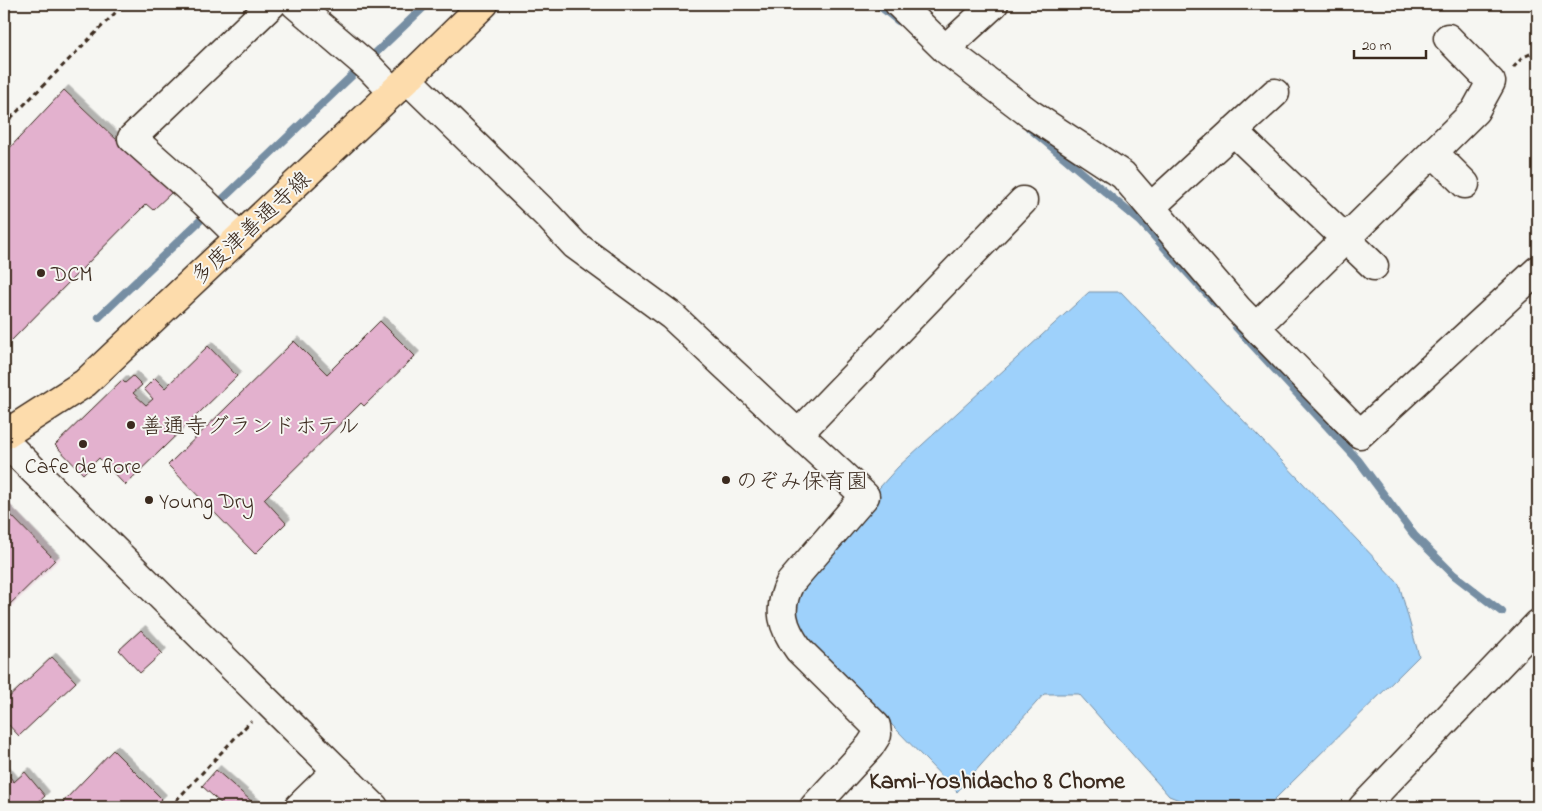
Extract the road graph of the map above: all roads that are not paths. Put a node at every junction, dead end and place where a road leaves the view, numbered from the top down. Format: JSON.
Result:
{"nodes":[{"id":1,"x":272,"y":4,"type":"edge"},
{"id":2,"x":295,"y":4,"type":"edge"},
{"id":3,"x":484,"y":4,"type":"edge"},
{"id":4,"x":899,"y":4,"type":"edge"},
{"id":5,"x":994,"y":4,"type":"edge"},
{"id":6,"x":1448,"y":38,"type":"dead end"},
{"id":7,"x":946,"y":50,"type":"junction"},
{"id":8,"x":400,"y":85,"type":"junction"},
{"id":9,"x":1275,"y":93,"type":"dead end"},
{"id":10,"x":1233,"y":131,"type":"junction"},
{"id":11,"x":1433,"y":152,"type":"junction"},
{"id":12,"x":1465,"y":184,"type":"dead end"},
{"id":13,"x":1023,"y":201,"type":"dead end"},
{"id":14,"x":1151,"y":207,"type":"junction"},
{"id":15,"x":240,"y":236,"type":"junction"},
{"id":16,"x":1346,"y":239,"type":"junction"},
{"id":17,"x":1374,"y":266,"type":"dead end"},
{"id":18,"x":1538,"y":270,"type":"edge"},
{"id":19,"x":1256,"y":327,"type":"junction"},
{"id":20,"x":798,"y":434,"type":"junction"},
{"id":21,"x":4,"y":435,"type":"edge"},
{"id":22,"x":4,"y":440,"type":"edge"},
{"id":23,"x":1538,"y":624,"type":"edge"},
{"id":24,"x":344,"y":777,"type":"junction"},
{"id":25,"x":299,"y":807,"type":"edge"},
{"id":26,"x":326,"y":807,"type":"edge"},
{"id":27,"x":374,"y":807,"type":"edge"},
{"id":28,"x":814,"y":807,"type":"edge"},
{"id":29,"x":1364,"y":807,"type":"edge"}],
"edges":[{"from":1,"to":15,"type":"street"},
{"from":2,"to":8,"type":"street"},
{"from":3,"to":8,"type":"main road","name":"多度津善通寺線"},
{"from":4,"to":7,"type":"street"},
{"from":5,"to":7,"type":"street"},
{"from":6,"to":11,"type":"street"},
{"from":7,"to":14,"type":"street"},
{"from":8,"to":15,"type":"main road","name":"多度津善通寺線"},
{"from":8,"to":20,"type":"street"},
{"from":9,"to":10,"type":"street"},
{"from":10,"to":14,"type":"street"},
{"from":10,"to":16,"type":"street"},
{"from":11,"to":12,"type":"street"},
{"from":11,"to":16,"type":"street"},
{"from":13,"to":20,"type":"street"},
{"from":14,"to":19,"type":"street"},
{"from":15,"to":21,"type":"main road","name":"多度津善通寺線"},
{"from":16,"to":17,"type":"street"},
{"from":16,"to":19,"type":"street"},
{"from":18,"to":19,"type":"street"},
{"from":20,"to":28,"type":"street"},
{"from":22,"to":24,"type":"street"},
{"from":23,"to":29,"type":"street"},
{"from":24,"to":25,"type":"street"},
{"from":24,"to":26,"type":"street"},
{"from":24,"to":27,"type":"street"}]}
